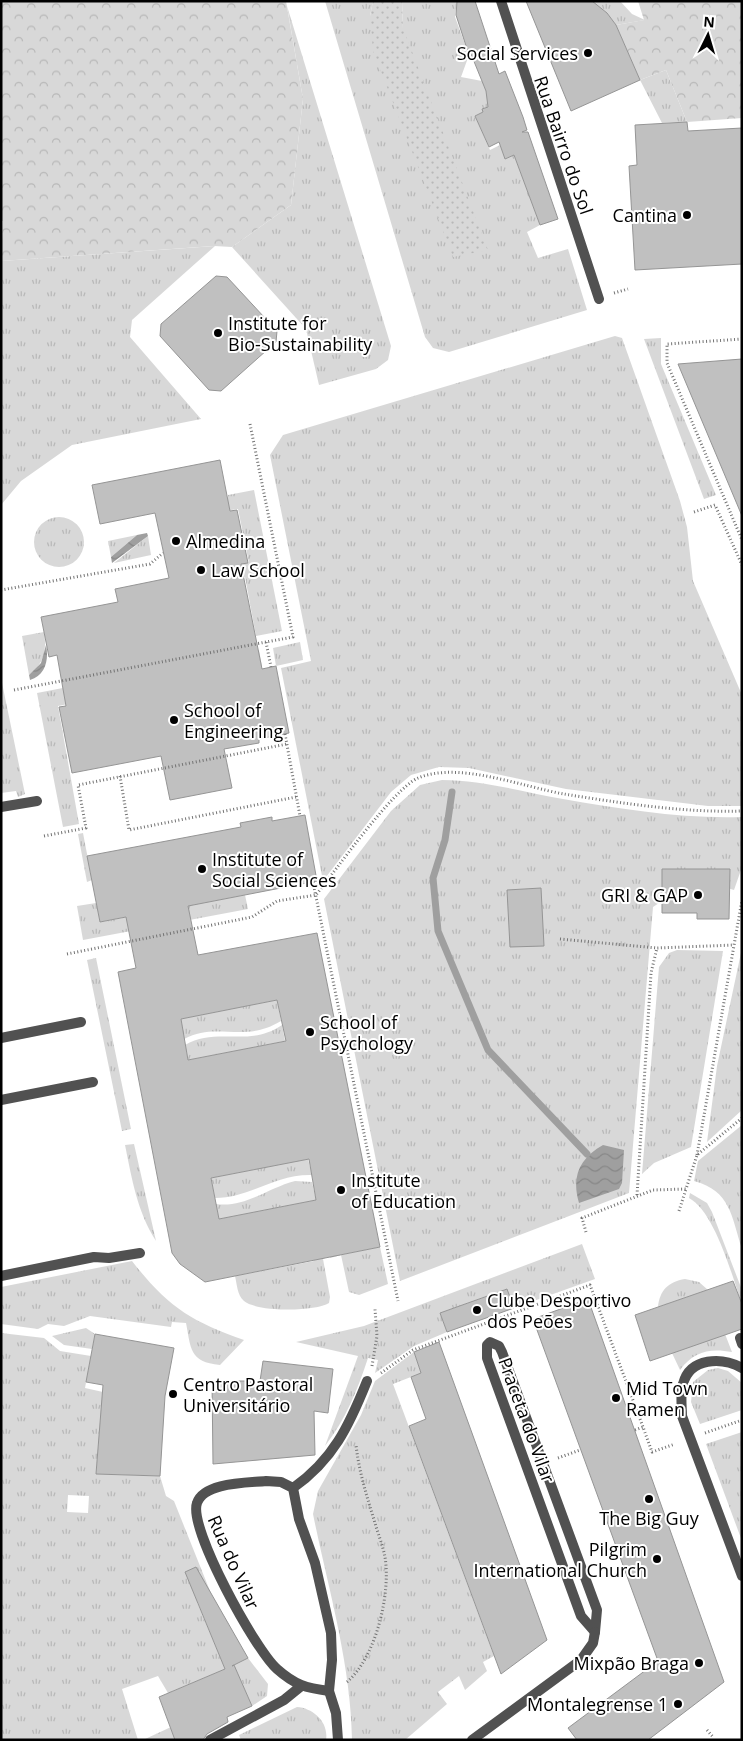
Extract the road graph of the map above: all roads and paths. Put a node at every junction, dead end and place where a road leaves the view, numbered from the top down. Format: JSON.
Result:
{"nodes":[{"id":1,"x":501,"y":1,"type":"edge"},
{"id":2,"x":599,"y":299,"type":"dead end"},
{"id":3,"x":742,"y":339,"type":"edge"},
{"id":4,"x":250,"y":424,"type":"dead end"},
{"id":5,"x":694,"y":512,"type":"dead end"},
{"id":6,"x":742,"y":540,"type":"edge"},
{"id":7,"x":163,"y":553,"type":"dead end"},
{"id":8,"x":742,"y":565,"type":"edge"},
{"id":9,"x":1,"y":590,"type":"edge"},
{"id":10,"x":266,"y":642,"type":"junction"},
{"id":11,"x":271,"y":667,"type":"dead end"},
{"id":12,"x":14,"y":690,"type":"dead end"},
{"id":13,"x":285,"y":734,"type":"dead end"},
{"id":14,"x":287,"y":744,"type":"junction"},
{"id":15,"x":120,"y":776,"type":"junction"},
{"id":16,"x":296,"y":798,"type":"junction"},
{"id":17,"x":37,"y":801,"type":"dead end"},
{"id":18,"x":3,"y":807,"type":"edge"},
{"id":19,"x":742,"y":811,"type":"edge"},
{"id":20,"x":300,"y":816,"type":"dead end"},
{"id":21,"x":44,"y":836,"type":"dead end"},
{"id":22,"x":313,"y":882,"type":"dead end"},
{"id":23,"x":316,"y":895,"type":"junction"},
{"id":24,"x":742,"y":900,"type":"edge"},
{"id":25,"x":560,"y":939,"type":"dead end"},
{"id":26,"x":734,"y":946,"type":"junction"},
{"id":27,"x":657,"y":948,"type":"junction"},
{"id":28,"x":67,"y":954,"type":"dead end"},
{"id":29,"x":81,"y":1022,"type":"dead end"},
{"id":30,"x":1,"y":1038,"type":"edge"},
{"id":31,"x":93,"y":1082,"type":"dead end"},
{"id":32,"x":1,"y":1100,"type":"edge"},
{"id":33,"x":742,"y":1118,"type":"edge"},
{"id":34,"x":697,"y":1155,"type":"junction"},
{"id":35,"x":686,"y":1190,"type":"junction"},
{"id":36,"x":637,"y":1195,"type":"junction"},
{"id":37,"x":679,"y":1211,"type":"dead end"},
{"id":38,"x":586,"y":1232,"type":"dead end"},
{"id":39,"x":140,"y":1253,"type":"dead end"},
{"id":40,"x":1,"y":1276,"type":"edge"},
{"id":41,"x":398,"y":1301,"type":"dead end"},
{"id":42,"x":742,"y":1368,"type":"edge"},
{"id":43,"x":367,"y":1380,"type":"dead end"},
{"id":44,"x":352,"y":1417,"type":"junction"},
{"id":45,"x":635,"y":1430,"type":"dead end"},
{"id":46,"x":668,"y":1446,"type":"dead end"},
{"id":47,"x":580,"y":1450,"type":"dead end"},
{"id":48,"x":544,"y":1464,"type":"junction"},
{"id":49,"x":292,"y":1488,"type":"junction"},
{"id":50,"x":742,"y":1576,"type":"edge"},
{"id":51,"x":595,"y":1632,"type":"junction"},
{"id":52,"x":300,"y":1687,"type":"junction"},
{"id":53,"x":329,"y":1692,"type":"junction"},
{"id":54,"x":707,"y":1730,"type":"dead end"},
{"id":55,"x":712,"y":1737,"type":"dead end"},
{"id":56,"x":210,"y":1740,"type":"edge"},
{"id":57,"x":338,"y":1740,"type":"edge"},
{"id":58,"x":472,"y":1740,"type":"edge"}],
"edges":[{"from":1,"to":2,"type":"street","name":"Rua Bairro do Sol"},
{"from":3,"to":6,"type":"path"},
{"from":4,"to":10,"type":"path"},
{"from":5,"to":8,"type":"path"},
{"from":7,"to":9,"type":"path"},
{"from":10,"to":11,"type":"path"},
{"from":10,"to":12,"type":"path"},
{"from":13,"to":14,"type":"path"},
{"from":14,"to":15,"type":"path"},
{"from":14,"to":16,"type":"path"},
{"from":15,"to":16,"type":"path"},
{"from":15,"to":21,"type":"path"},
{"from":16,"to":20,"type":"path"},
{"from":17,"to":18,"type":"street"},
{"from":19,"to":23,"type":"path"},
{"from":22,"to":23,"type":"path"},
{"from":23,"to":28,"type":"path"},
{"from":23,"to":41,"type":"path"},
{"from":24,"to":26,"type":"path"},
{"from":25,"to":27,"type":"path"},
{"from":26,"to":27,"type":"path"},
{"from":26,"to":34,"type":"path"},
{"from":27,"to":36,"type":"path"},
{"from":29,"to":30,"type":"street"},
{"from":31,"to":32,"type":"street"},
{"from":33,"to":34,"type":"path"},
{"from":34,"to":35,"type":"path"},
{"from":35,"to":36,"type":"path"},
{"from":35,"to":37,"type":"path"},
{"from":36,"to":38,"type":"path"},
{"from":39,"to":40,"type":"street"},
{"from":42,"to":50,"type":"street"},
{"from":43,"to":44,"type":"street"},
{"from":44,"to":49,"type":"street"},
{"from":44,"to":53,"type":"path"},
{"from":45,"to":46,"type":"path"},
{"from":47,"to":48,"type":"path"},
{"from":48,"to":51,"type":"street","name":"Praceta do Vilar"},
{"from":48,"to":51,"type":"street","name":"Praceta do Vilar"},
{"from":49,"to":52,"type":"street","name":"Rua do Vilar"},
{"from":49,"to":53,"type":"street"},
{"from":51,"to":58,"type":"street","name":"Praceta do Vilar"},
{"from":52,"to":53,"type":"street","name":"Rua do Vilar"},
{"from":52,"to":56,"type":"street"},
{"from":53,"to":57,"type":"street"},
{"from":54,"to":55,"type":"path"}]}
